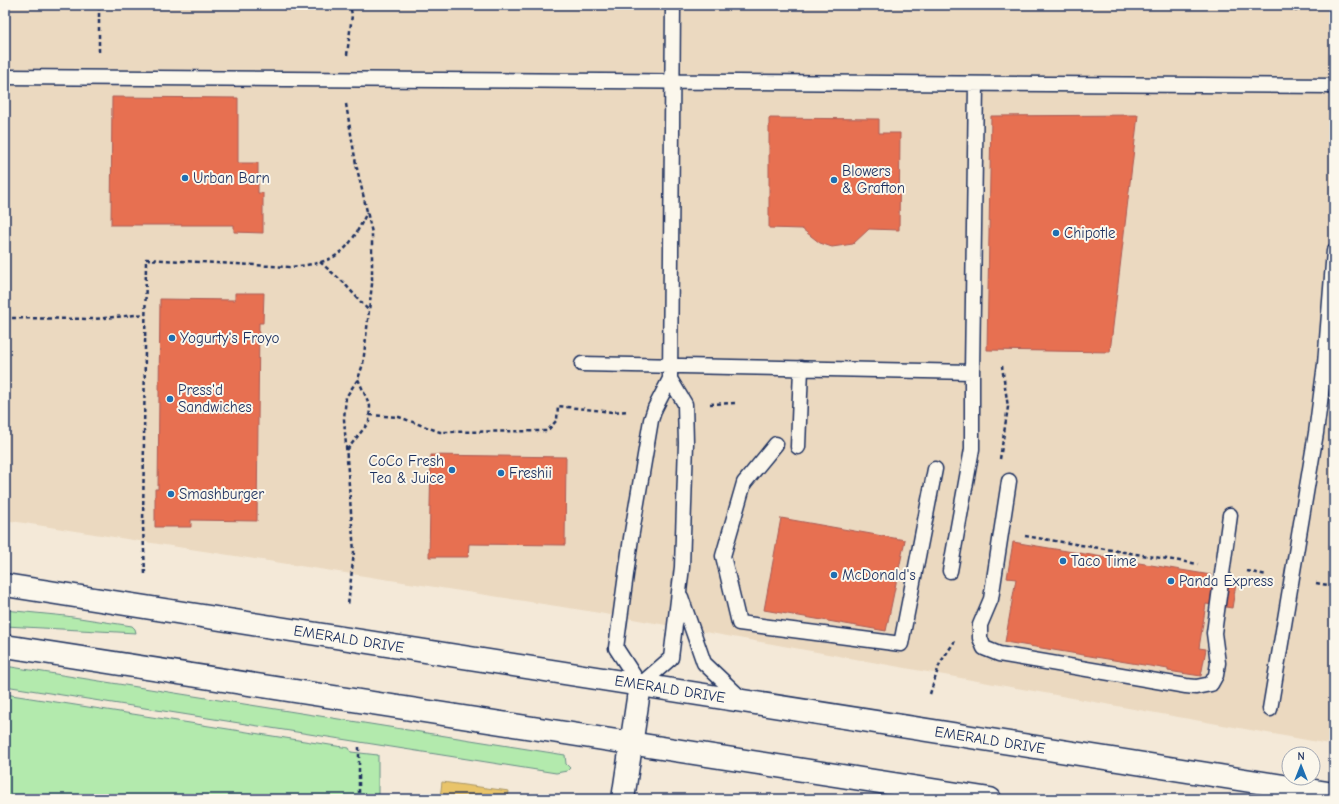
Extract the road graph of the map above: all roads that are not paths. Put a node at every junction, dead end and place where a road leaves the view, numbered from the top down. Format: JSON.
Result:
{"nodes":[{"id":1,"x":673,"y":5,"type":"edge"},
{"id":2,"x":5,"y":77,"type":"edge"},
{"id":3,"x":673,"y":82,"type":"junction"},
{"id":4,"x":976,"y":84,"type":"junction"},
{"id":5,"x":1334,"y":86,"type":"edge"},
{"id":6,"x":1334,"y":252,"type":"edge"},
{"id":7,"x":582,"y":364,"type":"dead end"},
{"id":8,"x":801,"y":368,"type":"junction"},
{"id":9,"x":670,"y":372,"type":"junction"},
{"id":10,"x":972,"y":372,"type":"junction"},
{"id":11,"x":776,"y":444,"type":"dead end"},
{"id":12,"x":798,"y":447,"type":"dead end"},
{"id":13,"x":936,"y":469,"type":"dead end"},
{"id":14,"x":1009,"y":481,"type":"dead end"},
{"id":15,"x":1230,"y":514,"type":"dead end"},
{"id":16,"x":950,"y":571,"type":"dead end"},
{"id":17,"x":5,"y":585,"type":"edge"},
{"id":18,"x":680,"y":593,"type":"junction"},
{"id":19,"x":5,"y":646,"type":"edge"},
{"id":20,"x":640,"y":685,"type":"junction"},
{"id":21,"x":745,"y":701,"type":"junction"},
{"id":22,"x":1270,"y":709,"type":"dead end"},
{"id":23,"x":632,"y":743,"type":"junction"},
{"id":24,"x":1334,"y":794,"type":"edge"},
{"id":25,"x":623,"y":799,"type":"edge"},
{"id":26,"x":990,"y":799,"type":"edge"}],
"edges":[{"from":1,"to":3,"type":"lane"},
{"from":2,"to":3,"type":"lane"},
{"from":3,"to":4,"type":"lane"},
{"from":3,"to":9,"type":"lane"},
{"from":4,"to":5,"type":"lane"},
{"from":4,"to":10,"type":"lane"},
{"from":6,"to":22,"type":"lane"},
{"from":7,"to":9,"type":"lane"},
{"from":8,"to":9,"type":"lane"},
{"from":8,"to":10,"type":"lane"},
{"from":8,"to":12,"type":"lane"},
{"from":9,"to":18,"type":"lane"},
{"from":9,"to":20,"type":"lane"},
{"from":10,"to":16,"type":"lane"},
{"from":11,"to":13,"type":"lane"},
{"from":14,"to":15,"type":"lane"},
{"from":17,"to":20,"type":"street","name":"EMERALD DRIVE"},
{"from":18,"to":20,"type":"lane"},
{"from":18,"to":21,"type":"lane"},
{"from":19,"to":23,"type":"street"},
{"from":20,"to":21,"type":"street","name":"EMERALD DRIVE"},
{"from":20,"to":23,"type":"street"},
{"from":21,"to":24,"type":"street","name":"EMERALD DRIVE"},
{"from":23,"to":25,"type":"street"},
{"from":23,"to":26,"type":"street"}]}
